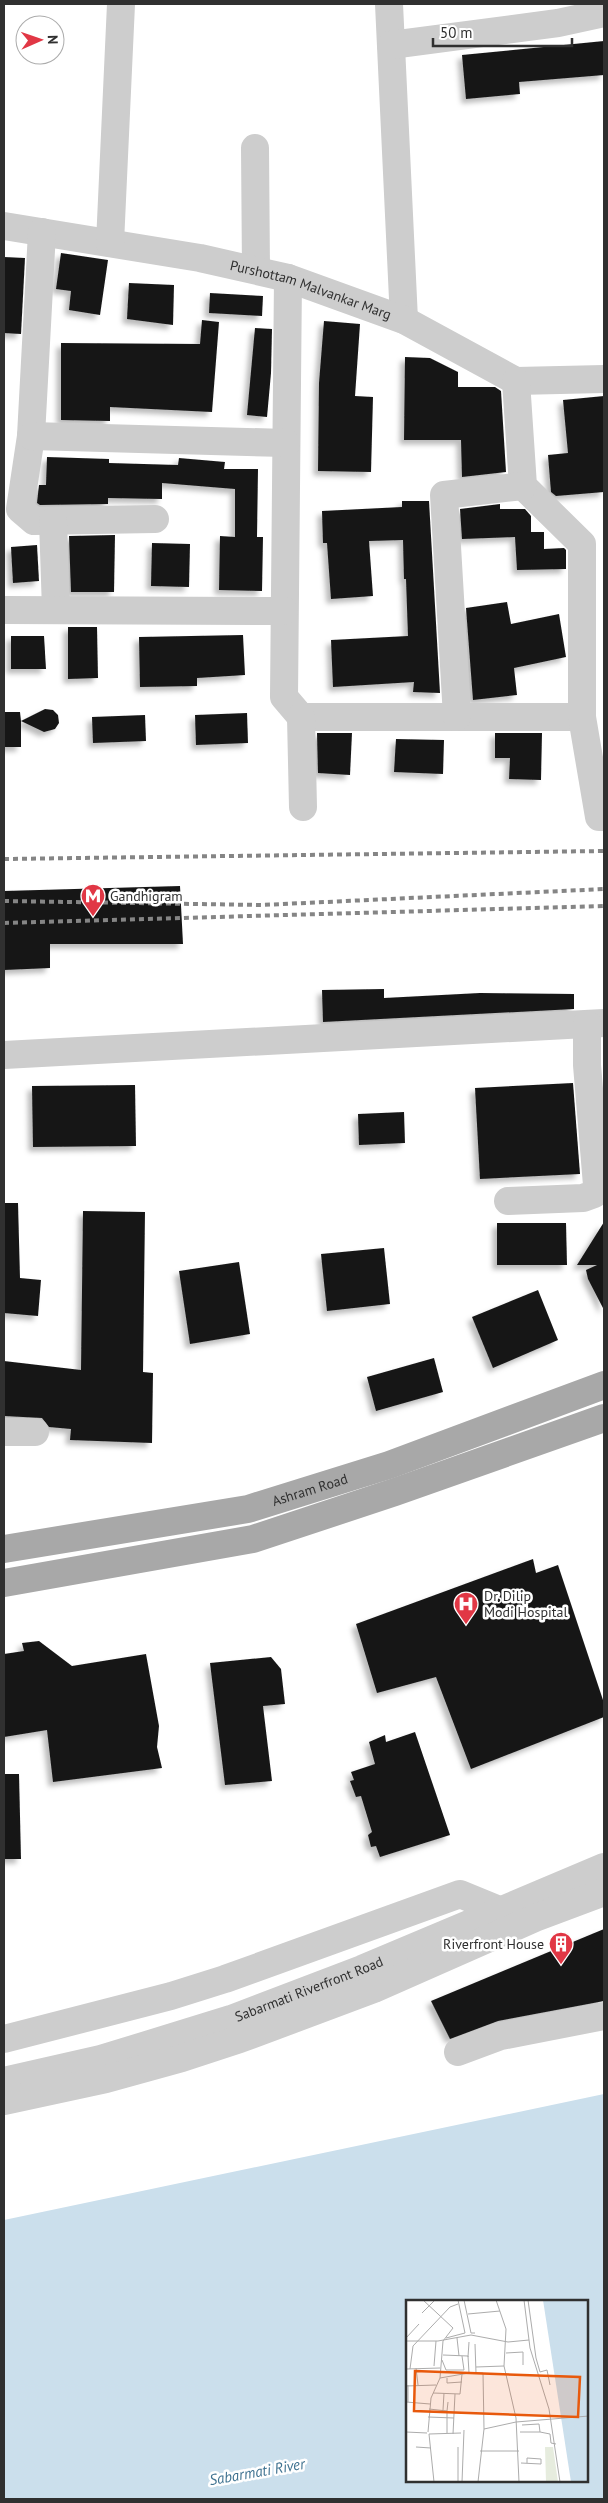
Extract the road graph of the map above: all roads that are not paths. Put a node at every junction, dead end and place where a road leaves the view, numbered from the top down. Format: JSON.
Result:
{"nodes":[{"id":1,"x":121,"y":4,"type":"edge"},
{"id":2,"x":389,"y":4,"type":"edge"},
{"id":3,"x":604,"y":13,"type":"edge"},
{"id":4,"x":391,"y":45,"type":"junction"},
{"id":5,"x":255,"y":148,"type":"dead end"},
{"id":6,"x":4,"y":226,"type":"edge"},
{"id":7,"x":42,"y":232,"type":"junction"},
{"id":8,"x":110,"y":243,"type":"junction"},
{"id":9,"x":256,"y":270,"type":"junction"},
{"id":10,"x":288,"y":278,"type":"junction"},
{"id":11,"x":404,"y":320,"type":"junction"},
{"id":12,"x":604,"y":379,"type":"edge"},
{"id":13,"x":516,"y":381,"type":"junction"},
{"id":14,"x":32,"y":436,"type":"junction"},
{"id":15,"x":286,"y":443,"type":"junction"},
{"id":16,"x":523,"y":486,"type":"junction"},
{"id":17,"x":12,"y":509,"type":"edge"},
{"id":18,"x":155,"y":519,"type":"dead end"},
{"id":19,"x":53,"y":520,"type":"junction"},
{"id":20,"x":4,"y":610,"type":"edge"},
{"id":21,"x":56,"y":610,"type":"junction"},
{"id":22,"x":284,"y":611,"type":"junction"},
{"id":23,"x":301,"y":717,"type":"junction"},
{"id":24,"x":457,"y":717,"type":"junction"},
{"id":25,"x":582,"y":717,"type":"junction"},
{"id":26,"x":303,"y":807,"type":"dead end"},
{"id":27,"x":604,"y":817,"type":"edge"},
{"id":28,"x":596,"y":1024,"type":"edge"},
{"id":29,"x":4,"y":1055,"type":"edge"},
{"id":30,"x":508,"y":1201,"type":"dead end"},
{"id":31,"x":604,"y":1385,"type":"edge"},
{"id":32,"x":604,"y":1418,"type":"edge"},
{"id":33,"x":4,"y":1432,"type":"edge"},
{"id":34,"x":36,"y":1432,"type":"dead end"},
{"id":35,"x":4,"y":1549,"type":"edge"},
{"id":36,"x":4,"y":1583,"type":"edge"},
{"id":37,"x":604,"y":1866,"type":"edge"},
{"id":38,"x":604,"y":1892,"type":"edge"},
{"id":39,"x":502,"y":1920,"type":"junction"},
{"id":40,"x":604,"y":2016,"type":"edge"},
{"id":41,"x":4,"y":2039,"type":"edge"},
{"id":42,"x":458,"y":2052,"type":"dead end"},
{"id":43,"x":4,"y":2081,"type":"edge"},
{"id":44,"x":4,"y":2100,"type":"edge"}],
"edges":[{"from":1,"to":8,"type":"street"},
{"from":2,"to":4,"type":"street"},
{"from":3,"to":4,"type":"street"},
{"from":4,"to":11,"type":"street"},
{"from":5,"to":9,"type":"street"},
{"from":6,"to":7,"type":"street","name":"Purshottam Malvankar Marg"},
{"from":7,"to":8,"type":"street","name":"Purshottam Malvankar Marg"},
{"from":7,"to":14,"type":"street"},
{"from":8,"to":9,"type":"street","name":"Purshottam Malvankar Marg"},
{"from":9,"to":10,"type":"street","name":"Purshottam Malvankar Marg"},
{"from":10,"to":11,"type":"street","name":"Purshottam Malvankar Marg"},
{"from":10,"to":15,"type":"street"},
{"from":11,"to":13,"type":"street","name":"Purshottam Malvankar Marg"},
{"from":12,"to":13,"type":"street","name":"Purshottam Malvankar Marg"},
{"from":13,"to":16,"type":"street"},
{"from":14,"to":15,"type":"street"},
{"from":14,"to":17,"type":"street"},
{"from":15,"to":22,"type":"street"},
{"from":16,"to":24,"type":"street"},
{"from":16,"to":25,"type":"street"},
{"from":17,"to":19,"type":"street"},
{"from":18,"to":19,"type":"street"},
{"from":19,"to":21,"type":"street"},
{"from":20,"to":21,"type":"street"},
{"from":21,"to":22,"type":"street"},
{"from":22,"to":23,"type":"street"},
{"from":23,"to":24,"type":"street"},
{"from":23,"to":26,"type":"street"},
{"from":24,"to":25,"type":"street"},
{"from":25,"to":27,"type":"street"},
{"from":28,"to":29,"type":"street"},
{"from":28,"to":30,"type":"street"},
{"from":31,"to":35,"type":"main road","name":"Ashram Road"},
{"from":32,"to":36,"type":"main road","name":"Ashram Road"},
{"from":33,"to":34,"type":"street"},
{"from":37,"to":39,"type":"street","name":"Sabarmati Riverfront Road"},
{"from":38,"to":39,"type":"street","name":"Sabarmati Riverfront Road"},
{"from":39,"to":41,"type":"street"},
{"from":39,"to":43,"type":"street","name":"Sabarmati Riverfront Road"},
{"from":39,"to":44,"type":"street","name":"Sabarmati Riverfront Road"},
{"from":40,"to":42,"type":"street"}]}
